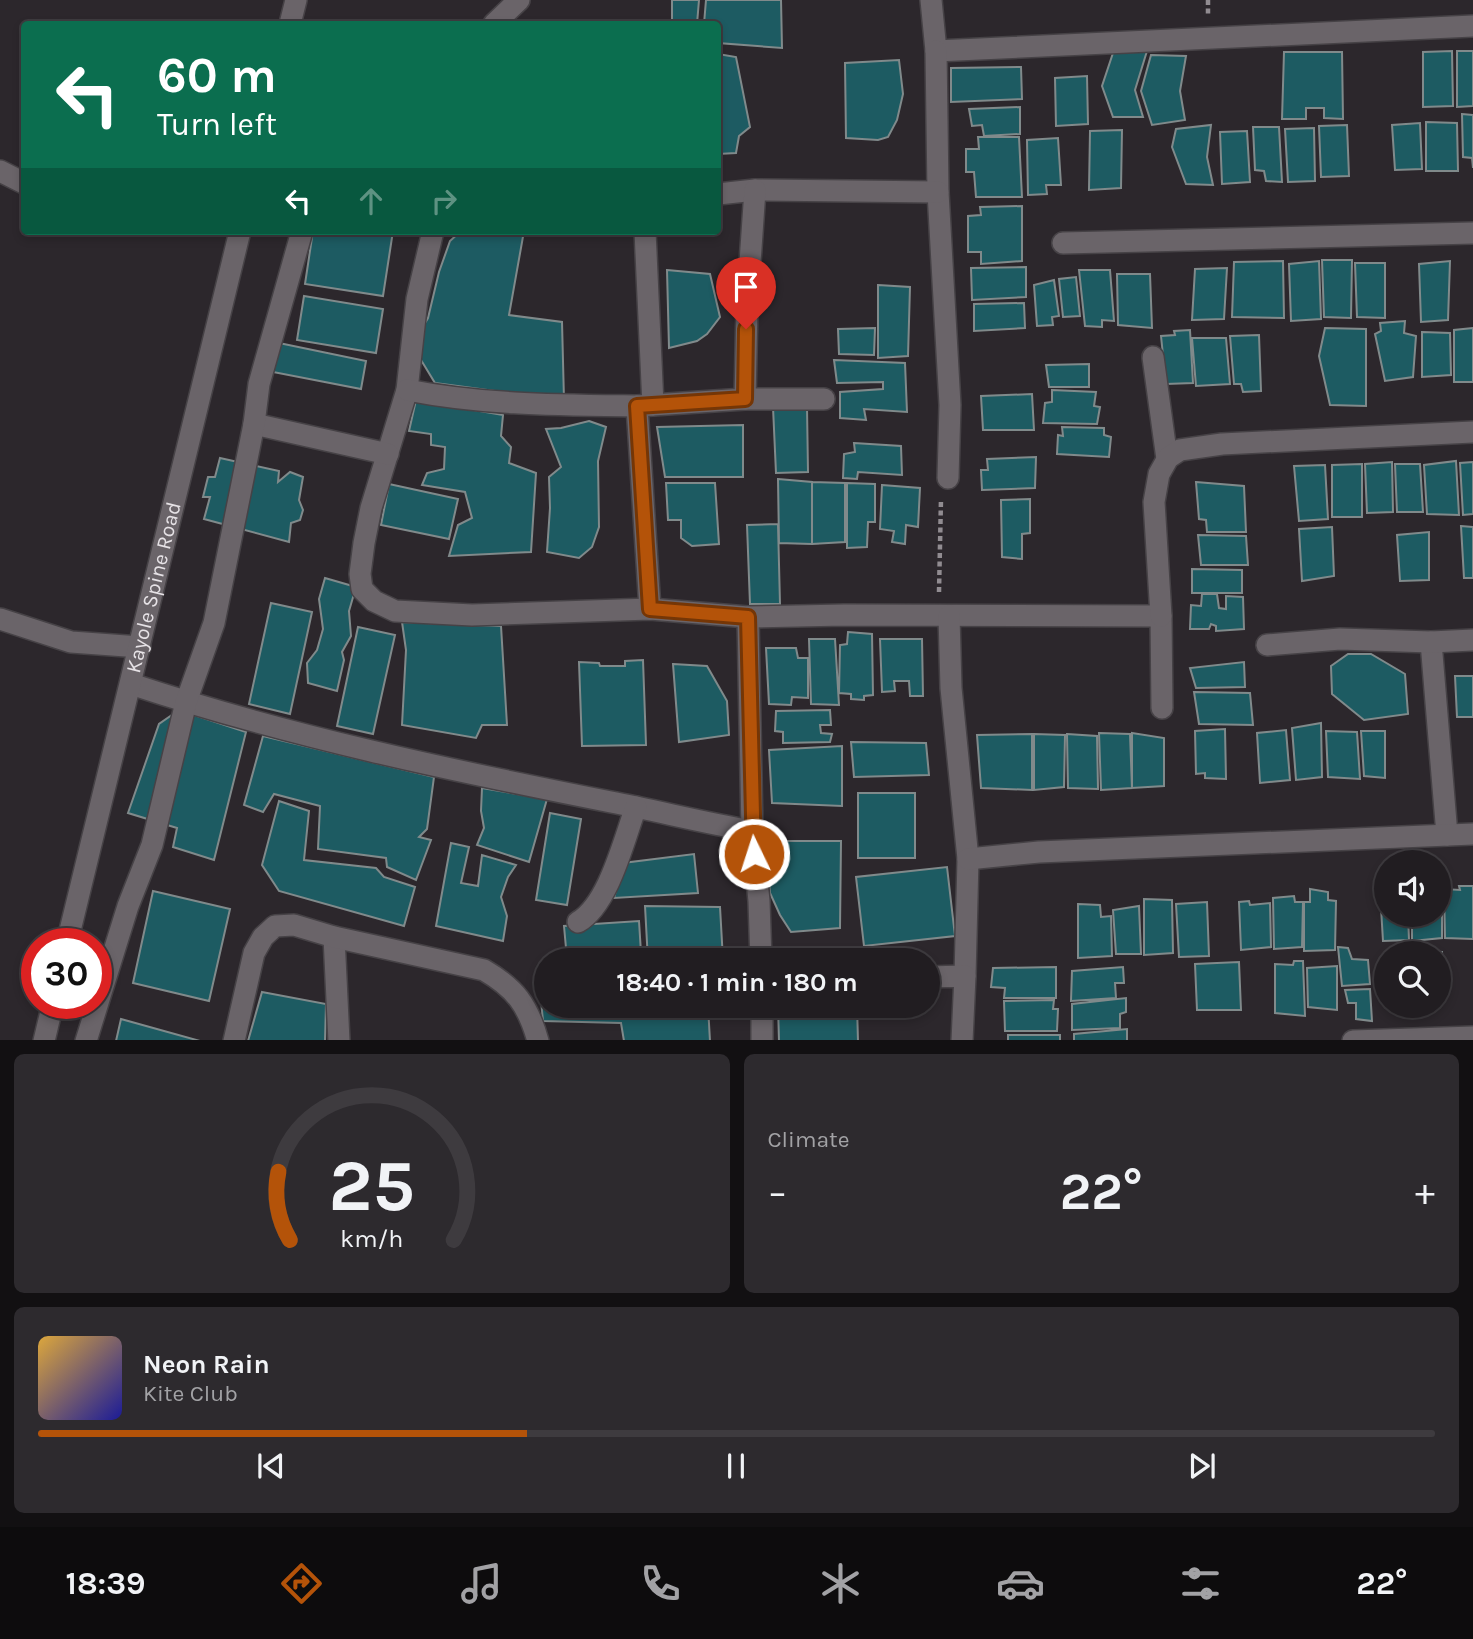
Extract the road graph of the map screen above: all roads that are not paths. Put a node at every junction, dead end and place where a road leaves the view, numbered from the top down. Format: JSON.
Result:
{"nodes":[{"id":1,"x":296,"y":0,"type":"edge"},
{"id":2,"x":519,"y":0,"type":"edge"},
{"id":3,"x":931,"y":0,"type":"edge"},
{"id":4,"x":291,"y":21,"type":"edge"},
{"id":5,"x":498,"y":21,"type":"edge"},
{"id":6,"x":1473,"y":26,"type":"edge"},
{"id":7,"x":936,"y":51,"type":"junction"},
{"id":8,"x":0,"y":171,"type":"edge"},
{"id":9,"x":21,"y":182,"type":"edge"},
{"id":10,"x":755,"y":190,"type":"junction"},
{"id":11,"x":938,"y":192,"type":"junction"},
{"id":12,"x":721,"y":194,"type":"edge"},
{"id":13,"x":1473,"y":233,"type":"edge"},
{"id":14,"x":239,"y":235,"type":"edge"},
{"id":15,"x":301,"y":235,"type":"edge"},
{"id":16,"x":432,"y":235,"type":"edge"},
{"id":17,"x":645,"y":235,"type":"edge"},
{"id":18,"x":1063,"y":243,"type":"dead end"},
{"id":19,"x":1153,"y":356,"type":"dead end"},
{"id":20,"x":407,"y":390,"type":"junction"},
{"id":21,"x":824,"y":398,"type":"dead end"},
{"id":22,"x":745,"y":399,"type":"junction"},
{"id":23,"x":645,"y":406,"type":"junction"},
{"id":24,"x":254,"y":424,"type":"junction"},
{"id":25,"x":1473,"y":432,"type":"edge"},
{"id":26,"x":388,"y":454,"type":"junction"},
{"id":27,"x":1167,"y":459,"type":"junction"},
{"id":28,"x":948,"y":478,"type":"road end"},
{"id":29,"x":650,"y":609,"type":"junction"},
{"id":30,"x":944,"y":616,"type":"junction"},
{"id":31,"x":1161,"y":616,"type":"junction"},
{"id":32,"x":748,"y":617,"type":"junction"},
{"id":33,"x":0,"y":619,"type":"edge"},
{"id":34,"x":1473,"y":640,"type":"edge"},
{"id":35,"x":1431,"y":642,"type":"junction"},
{"id":36,"x":1267,"y":645,"type":"dead end"},
{"id":37,"x":140,"y":648,"type":"junction"},
{"id":38,"x":131,"y":684,"type":"junction"},
{"id":39,"x":186,"y":702,"type":"junction"},
{"id":40,"x":1162,"y":708,"type":"dead end"},
{"id":41,"x":636,"y":807,"type":"junction"},
{"id":42,"x":752,"y":831,"type":"junction"},
{"id":43,"x":1473,"y":834,"type":"edge"},
{"id":44,"x":1447,"y":835,"type":"junction"},
{"id":45,"x":968,"y":859,"type":"junction"},
{"id":46,"x":578,"y":922,"type":"dead end"},
{"id":47,"x":71,"y":928,"type":"edge"},
{"id":48,"x":334,"y":937,"type":"junction"},
{"id":49,"x":761,"y":948,"type":"edge"},
{"id":50,"x":965,"y":976,"type":"junction"},
{"id":51,"x":940,"y":977,"type":"edge"},
{"id":52,"x":762,"y":1018,"type":"edge"},
{"id":53,"x":49,"y":1019,"type":"edge"},
{"id":54,"x":1470,"y":1039,"type":"edge"},
{"id":55,"x":44,"y":1040,"type":"edge"},
{"id":56,"x":86,"y":1040,"type":"edge"},
{"id":57,"x":234,"y":1040,"type":"edge"},
{"id":58,"x":339,"y":1040,"type":"edge"},
{"id":59,"x":538,"y":1040,"type":"edge"},
{"id":60,"x":762,"y":1040,"type":"edge"},
{"id":61,"x":962,"y":1040,"type":"edge"},
{"id":62,"x":1412,"y":1040,"type":"edge"}],
"edges":[{"from":1,"to":4,"type":"street"},
{"from":2,"to":5,"type":"street"},
{"from":3,"to":7,"type":"street"},
{"from":6,"to":7,"type":"street"},
{"from":7,"to":11,"type":"street"},
{"from":8,"to":9,"type":"street"},
{"from":10,"to":11,"type":"street"},
{"from":10,"to":12,"type":"street"},
{"from":10,"to":22,"type":"street"},
{"from":11,"to":28,"type":"street"},
{"from":13,"to":18,"type":"street"},
{"from":14,"to":37,"type":"street","name":"Kayole Spine Road"},
{"from":15,"to":24,"type":"street"},
{"from":16,"to":20,"type":"street"},
{"from":17,"to":23,"type":"street"},
{"from":19,"to":27,"type":"street"},
{"from":20,"to":23,"type":"street"},
{"from":20,"to":26,"type":"street"},
{"from":21,"to":22,"type":"street"},
{"from":22,"to":23,"type":"street"},
{"from":23,"to":29,"type":"street"},
{"from":24,"to":26,"type":"street"},
{"from":24,"to":39,"type":"street"},
{"from":25,"to":27,"type":"street"},
{"from":26,"to":29,"type":"street"},
{"from":27,"to":31,"type":"street"},
{"from":29,"to":32,"type":"street"},
{"from":30,"to":31,"type":"street"},
{"from":30,"to":32,"type":"street"},
{"from":30,"to":45,"type":"street"},
{"from":31,"to":40,"type":"street"},
{"from":32,"to":42,"type":"street"},
{"from":33,"to":37,"type":"street"},
{"from":34,"to":35,"type":"street"},
{"from":35,"to":36,"type":"street"},
{"from":35,"to":44,"type":"street"},
{"from":37,"to":38,"type":"street","name":"Kayole Spine Road"},
{"from":38,"to":39,"type":"street"},
{"from":38,"to":47,"type":"street","name":"Kayole Spine Road"},
{"from":39,"to":41,"type":"street"},
{"from":39,"to":56,"type":"street"},
{"from":41,"to":42,"type":"street"},
{"from":41,"to":46,"type":"street"},
{"from":42,"to":49,"type":"street"},
{"from":43,"to":44,"type":"street"},
{"from":44,"to":45,"type":"street"},
{"from":45,"to":50,"type":"street"},
{"from":48,"to":57,"type":"street"},
{"from":48,"to":58,"type":"street"},
{"from":48,"to":59,"type":"street"},
{"from":50,"to":51,"type":"street"},
{"from":50,"to":61,"type":"street"},
{"from":52,"to":60,"type":"street"},
{"from":53,"to":55,"type":"street"},
{"from":54,"to":62,"type":"street"}]}
